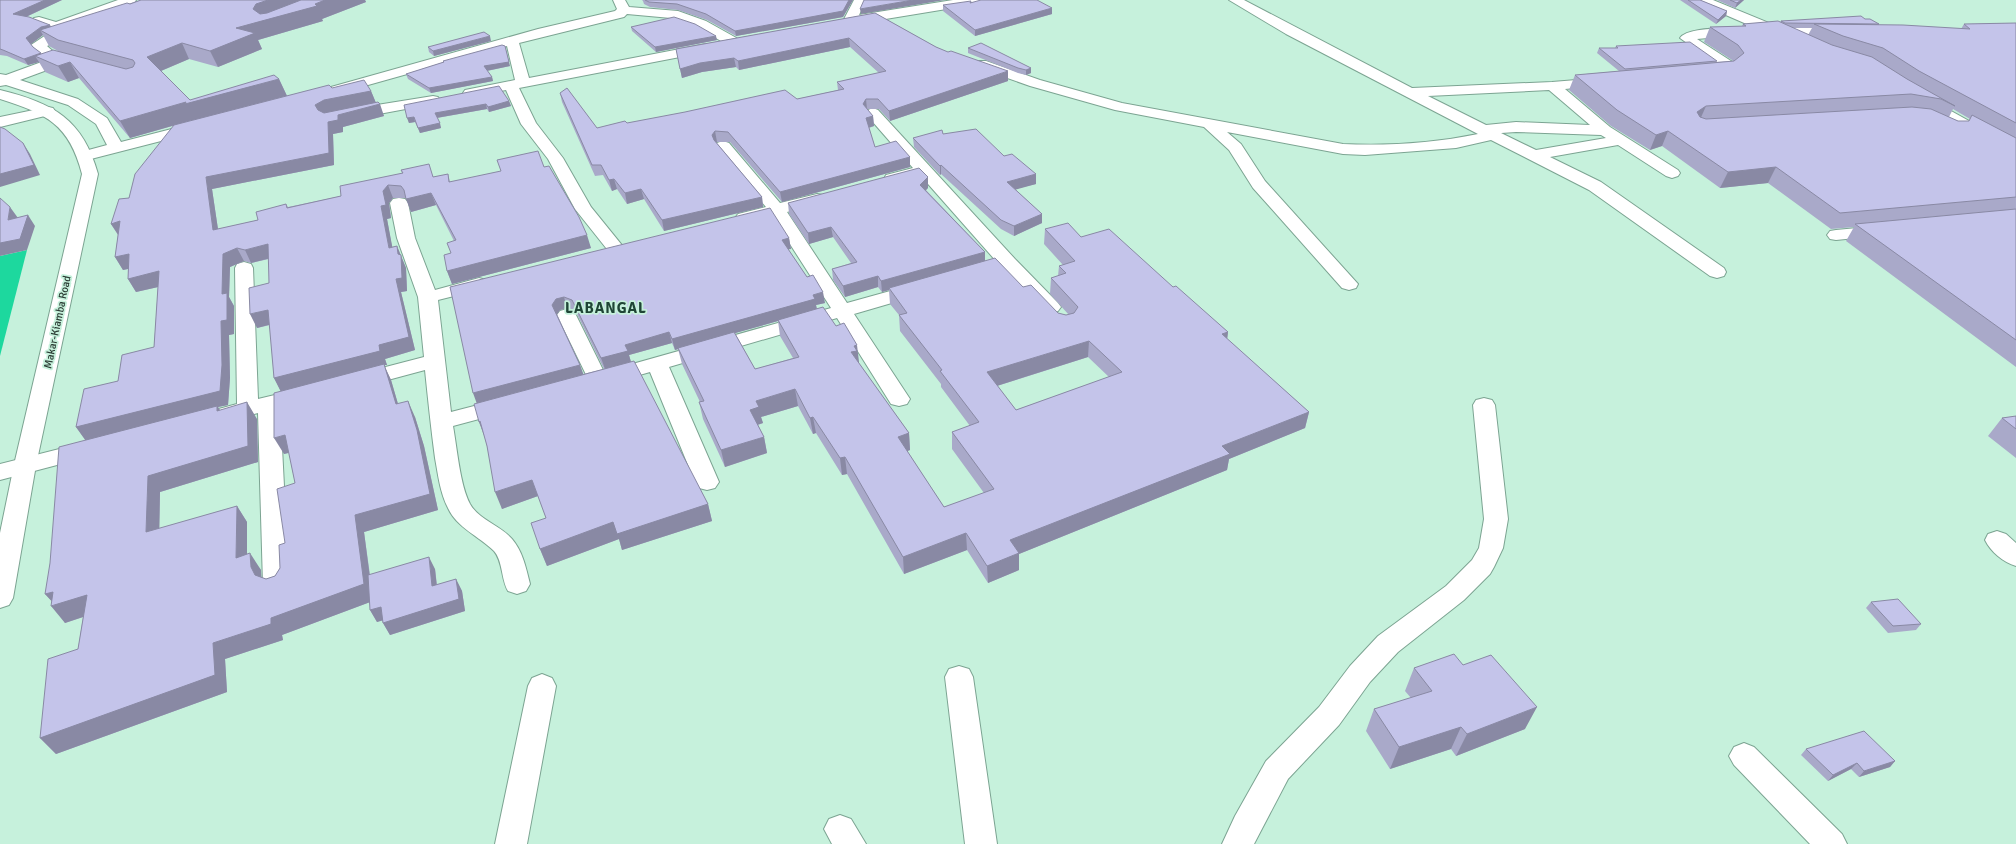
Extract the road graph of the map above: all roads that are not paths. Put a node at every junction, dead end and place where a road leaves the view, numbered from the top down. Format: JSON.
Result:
{"nodes":[{"id":1,"x":130,"y":0,"type":"edge"},
{"id":2,"x":860,"y":0,"type":"edge"},
{"id":3,"x":977,"y":0,"type":"edge"},
{"id":4,"x":1235,"y":0,"type":"edge"},
{"id":5,"x":1702,"y":0,"type":"edge"},
{"id":6,"x":622,"y":5,"type":"edge"},
{"id":7,"x":126,"y":15,"type":"edge"},
{"id":8,"x":879,"y":17,"type":"junction"},
{"id":9,"x":39,"y":20,"type":"edge"},
{"id":10,"x":849,"y":20,"type":"junction"},
{"id":11,"x":834,"y":24,"type":"edge"},
{"id":12,"x":58,"y":26,"type":"junction"},
{"id":13,"x":897,"y":28,"type":"edge"},
{"id":14,"x":72,"y":31,"type":"junction"},
{"id":15,"x":1774,"y":31,"type":"junction"},
{"id":16,"x":1853,"y":32,"type":"edge"},
{"id":17,"x":750,"y":40,"type":"edge"},
{"id":18,"x":512,"y":41,"type":"junction"},
{"id":19,"x":735,"y":43,"type":"junction"},
{"id":20,"x":1810,"y":45,"type":"edge"},
{"id":21,"x":61,"y":60,"type":"junction"},
{"id":22,"x":970,"y":61,"type":"edge"},
{"id":23,"x":76,"y":64,"type":"edge"},
{"id":24,"x":1699,"y":73,"type":"edge"},
{"id":25,"x":1613,"y":81,"type":"edge"},
{"id":26,"x":2,"y":83,"type":"edge"},
{"id":27,"x":517,"y":84,"type":"junction"},
{"id":28,"x":1552,"y":86,"type":"junction"},
{"id":29,"x":1409,"y":92,"type":"junction"},
{"id":30,"x":324,"y":93,"type":"edge"},
{"id":31,"x":1910,"y":93,"type":"edge"},
{"id":32,"x":48,"y":111,"type":"junction"},
{"id":33,"x":873,"y":113,"type":"edge"},
{"id":34,"x":336,"y":117,"type":"edge"},
{"id":35,"x":1927,"y":119,"type":"edge"},
{"id":36,"x":0,"y":122,"type":"edge"},
{"id":37,"x":205,"y":125,"type":"edge"},
{"id":38,"x":1210,"y":125,"type":"junction"},
{"id":39,"x":1605,"y":130,"type":"junction"},
{"id":40,"x":1488,"y":133,"type":"junction"},
{"id":41,"x":1619,"y":140,"type":"junction"},
{"id":42,"x":723,"y":146,"type":"dead end"},
{"id":43,"x":116,"y":148,"type":"junction"},
{"id":44,"x":2016,"y":153,"type":"edge"},
{"id":45,"x":87,"y":155,"type":"junction"},
{"id":46,"x":1535,"y":155,"type":"junction"},
{"id":47,"x":2016,"y":168,"type":"edge"},
{"id":48,"x":924,"y":170,"type":"junction"},
{"id":49,"x":1672,"y":173,"type":"dead end"},
{"id":50,"x":873,"y":184,"type":"edge"},
{"id":51,"x":837,"y":194,"type":"edge"},
{"id":52,"x":399,"y":203,"type":"dead end"},
{"id":53,"x":777,"y":210,"type":"junction"},
{"id":54,"x":723,"y":223,"type":"edge"},
{"id":55,"x":1899,"y":229,"type":"edge"},
{"id":56,"x":1836,"y":235,"type":"dead end"},
{"id":57,"x":595,"y":254,"type":"edge"},
{"id":58,"x":1008,"y":263,"type":"junction"},
{"id":59,"x":244,"y":268,"type":"dead end"},
{"id":60,"x":1717,"y":272,"type":"dead end"},
{"id":61,"x":955,"y":279,"type":"edge"},
{"id":62,"x":494,"y":280,"type":"edge"},
{"id":63,"x":1349,"y":284,"type":"dead end"},
{"id":64,"x":932,"y":285,"type":"edge"},
{"id":65,"x":428,"y":297,"type":"junction"},
{"id":66,"x":841,"y":311,"type":"junction"},
{"id":67,"x":567,"y":315,"type":"dead end"},
{"id":68,"x":1061,"y":318,"type":"edge"},
{"id":69,"x":434,"y":361,"type":"junction"},
{"id":70,"x":657,"y":364,"type":"junction"},
{"id":71,"x":899,"y":399,"type":"dead end"},
{"id":72,"x":524,"y":400,"type":"edge"},
{"id":73,"x":1484,"y":405,"type":"dead end"},
{"id":74,"x":259,"y":406,"type":"junction"},
{"id":75,"x":202,"y":421,"type":"edge"},
{"id":76,"x":441,"y":422,"type":"junction"},
{"id":77,"x":110,"y":444,"type":"edge"},
{"id":78,"x":25,"y":465,"type":"junction"},
{"id":79,"x":0,"y":472,"type":"edge"},
{"id":80,"x":707,"y":482,"type":"dead end"},
{"id":81,"x":1997,"y":540,"type":"dead end"},
{"id":82,"x":2016,"y":558,"type":"edge"},
{"id":83,"x":276,"y":584,"type":"edge"},
{"id":84,"x":517,"y":584,"type":"dead end"},
{"id":85,"x":0,"y":598,"type":"edge"},
{"id":86,"x":959,"y":677,"type":"dead end"},
{"id":87,"x":542,"y":686,"type":"dead end"},
{"id":88,"x":1744,"y":756,"type":"dead end"},
{"id":89,"x":511,"y":844,"type":"edge"},
{"id":90,"x":981,"y":844,"type":"edge"},
{"id":91,"x":1238,"y":844,"type":"edge"},
{"id":92,"x":1831,"y":844,"type":"edge"}],
"edges":[{"from":1,"to":12,"type":"street"},
{"from":2,"to":10,"type":"street"},
{"from":3,"to":8,"type":"street"},
{"from":4,"to":29,"type":"street"},
{"from":5,"to":15,"type":"street"},
{"from":6,"to":18,"type":"street"},
{"from":6,"to":19,"type":"street"},
{"from":7,"to":14,"type":"street"},
{"from":8,"to":10,"type":"street"},
{"from":8,"to":13,"type":"street"},
{"from":9,"to":12,"type":"street"},
{"from":10,"to":11,"type":"street"},
{"from":12,"to":14,"type":"street"},
{"from":14,"to":21,"type":"street"},
{"from":15,"to":16,"type":"street"},
{"from":15,"to":20,"type":"street"},
{"from":15,"to":24,"type":"street"},
{"from":17,"to":19,"type":"street"},
{"from":18,"to":27,"type":"street"},
{"from":18,"to":30,"type":"street"},
{"from":19,"to":27,"type":"street"},
{"from":21,"to":23,"type":"street"},
{"from":21,"to":26,"type":"street"},
{"from":22,"to":38,"type":"street"},
{"from":25,"to":28,"type":"street"},
{"from":26,"to":32,"type":"street","name":"Makar-Kiamba Road"},
{"from":26,"to":43,"type":"street"},
{"from":27,"to":34,"type":"street"},
{"from":27,"to":57,"type":"street"},
{"from":28,"to":29,"type":"street"},
{"from":28,"to":39,"type":"street"},
{"from":29,"to":40,"type":"street"},
{"from":31,"to":44,"type":"street"},
{"from":32,"to":36,"type":"street"},
{"from":32,"to":45,"type":"street","name":"Makar-Kiamba Road"},
{"from":33,"to":48,"type":"street"},
{"from":35,"to":47,"type":"street"},
{"from":37,"to":43,"type":"street"},
{"from":38,"to":40,"type":"street"},
{"from":38,"to":63,"type":"street"},
{"from":39,"to":40,"type":"street"},
{"from":39,"to":41,"type":"street"},
{"from":40,"to":46,"type":"street"},
{"from":41,"to":46,"type":"street"},
{"from":41,"to":49,"type":"street"},
{"from":42,"to":53,"type":"street"},
{"from":43,"to":45,"type":"street"},
{"from":45,"to":78,"type":"street","name":"Makar-Kiamba Road"},
{"from":46,"to":60,"type":"street"},
{"from":48,"to":50,"type":"street"},
{"from":48,"to":58,"type":"street"},
{"from":51,"to":53,"type":"street"},
{"from":52,"to":65,"type":"street"},
{"from":53,"to":54,"type":"street"},
{"from":53,"to":66,"type":"street"},
{"from":55,"to":56,"type":"street"},
{"from":58,"to":61,"type":"street"},
{"from":58,"to":68,"type":"street"},
{"from":59,"to":74,"type":"street"},
{"from":62,"to":65,"type":"street"},
{"from":64,"to":66,"type":"street"},
{"from":65,"to":69,"type":"street"},
{"from":66,"to":70,"type":"street"},
{"from":66,"to":71,"type":"street"},
{"from":67,"to":70,"type":"street"},
{"from":69,"to":74,"type":"street"},
{"from":69,"to":76,"type":"street"},
{"from":70,"to":80,"type":"street"},
{"from":72,"to":76,"type":"street"},
{"from":73,"to":91,"type":"street"},
{"from":74,"to":75,"type":"street"},
{"from":74,"to":83,"type":"street"},
{"from":76,"to":84,"type":"street"},
{"from":77,"to":78,"type":"street"},
{"from":78,"to":79,"type":"street"},
{"from":78,"to":85,"type":"street","name":"Makar-Kiamba Road"},
{"from":81,"to":82,"type":"street"},
{"from":86,"to":90,"type":"street"},
{"from":87,"to":89,"type":"street"},
{"from":88,"to":92,"type":"street"}]}
